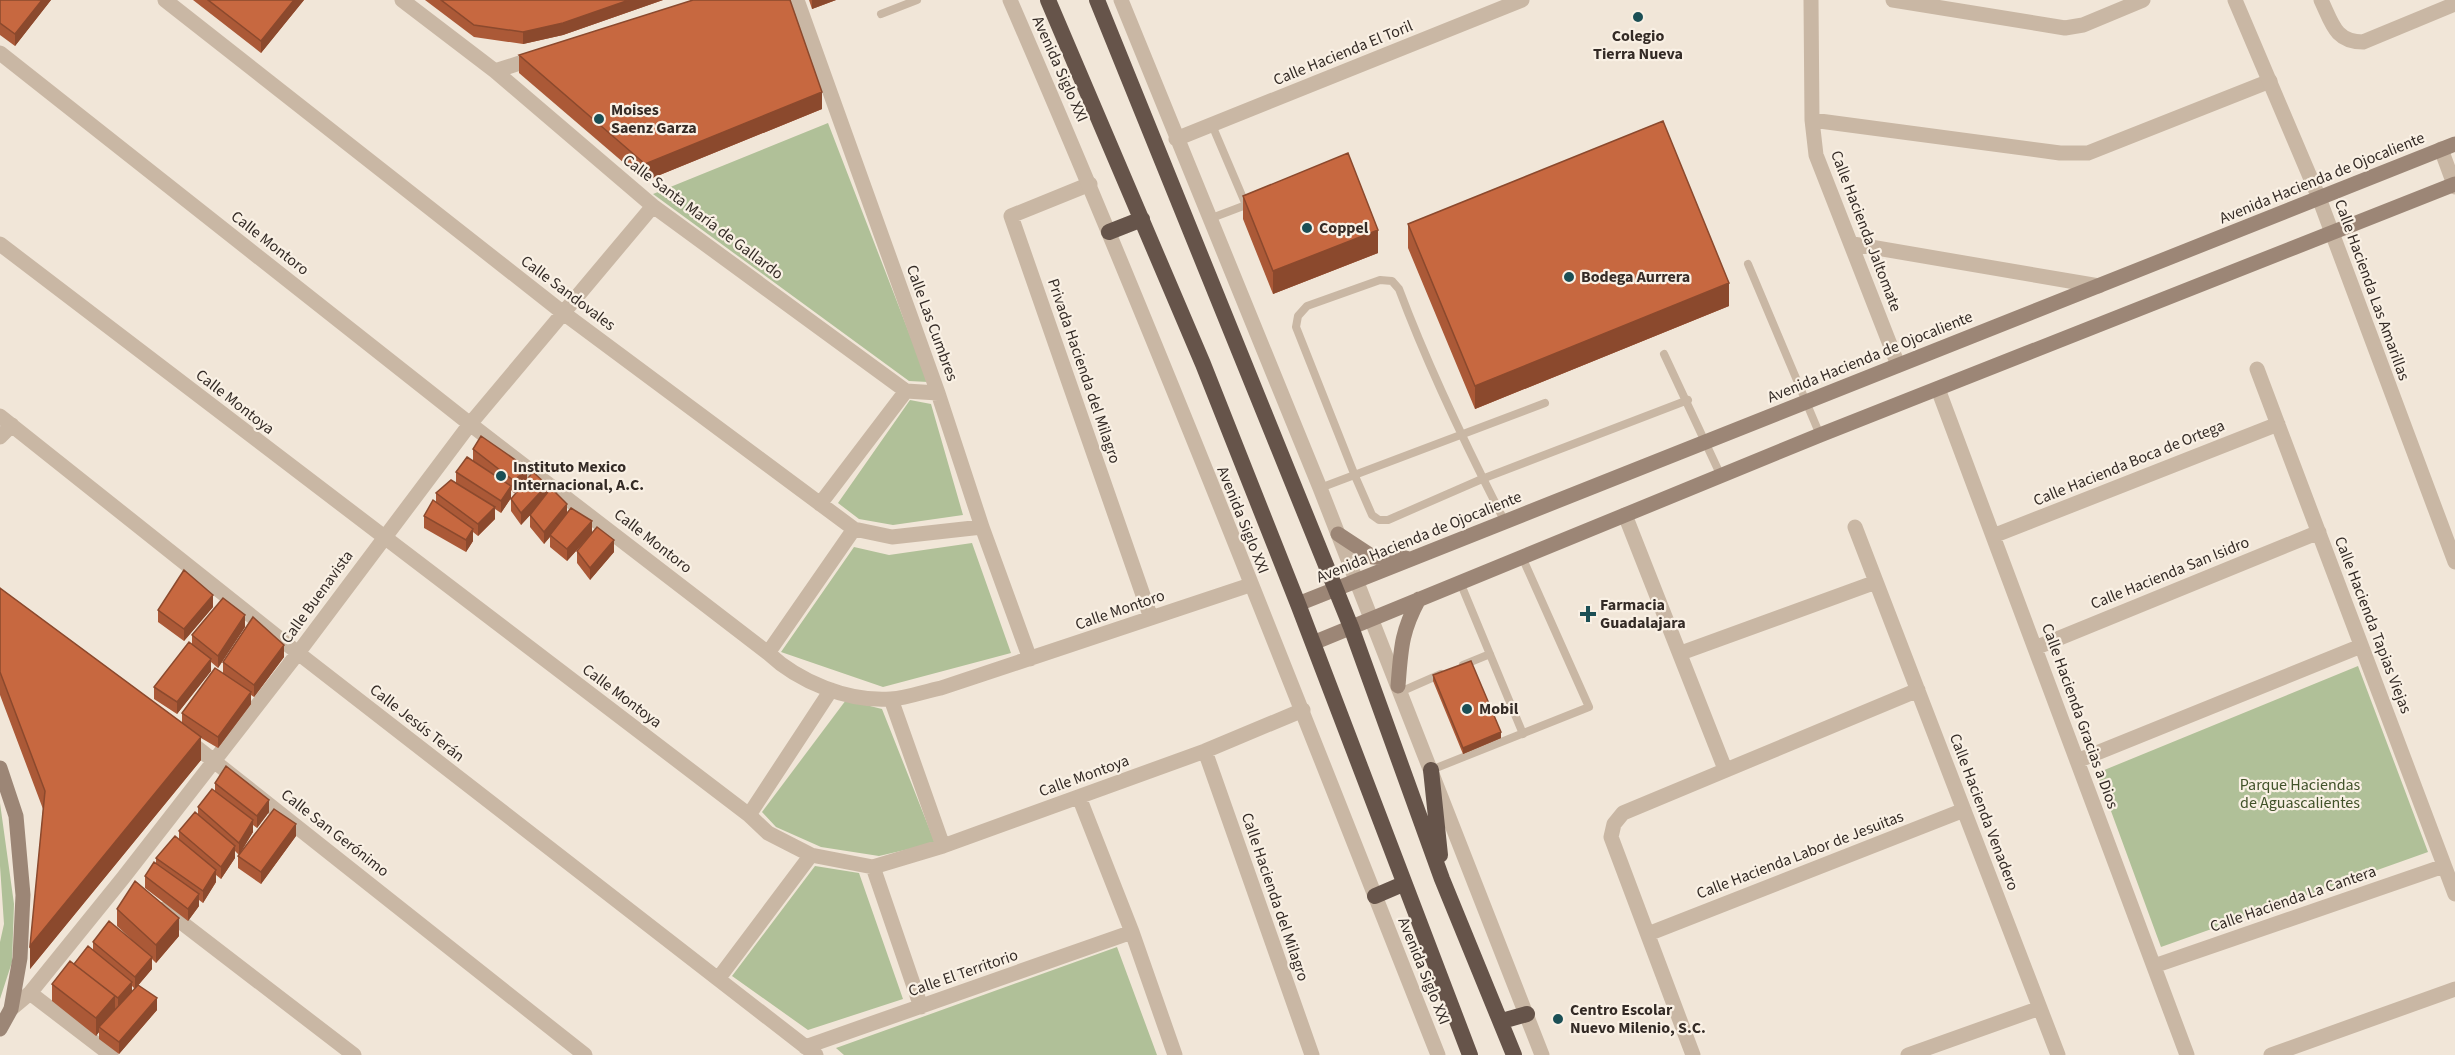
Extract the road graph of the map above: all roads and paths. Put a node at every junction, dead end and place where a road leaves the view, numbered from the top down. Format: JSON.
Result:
{"nodes":[{"id":1,"x":165,"y":0,"type":"edge"},
{"id":2,"x":402,"y":0,"type":"edge"},
{"id":3,"x":797,"y":0,"type":"edge"},
{"id":4,"x":917,"y":0,"type":"edge"},
{"id":5,"x":1010,"y":0,"type":"edge"},
{"id":6,"x":1048,"y":0,"type":"edge"},
{"id":7,"x":1097,"y":0,"type":"edge"},
{"id":8,"x":1121,"y":0,"type":"edge"},
{"id":9,"x":1522,"y":0,"type":"edge"},
{"id":10,"x":1811,"y":0,"type":"edge"},
{"id":11,"x":1893,"y":0,"type":"edge"},
{"id":12,"x":2143,"y":0,"type":"edge"},
{"id":13,"x":2235,"y":0,"type":"edge"},
{"id":14,"x":2321,"y":0,"type":"edge"},
{"id":15,"x":2455,"y":4,"type":"edge"},
{"id":16,"x":881,"y":14,"type":"dead end"},
{"id":17,"x":551,"y":52,"type":"edge"},
{"id":18,"x":0,"y":53,"type":"edge"},
{"id":19,"x":495,"y":71,"type":"junction"},
{"id":20,"x":2270,"y":81,"type":"junction"},
{"id":21,"x":1812,"y":120,"type":"junction"},
{"id":22,"x":1212,"y":125,"type":"junction"},
{"id":23,"x":1176,"y":139,"type":"junction"},
{"id":24,"x":2448,"y":147,"type":"edge"},
{"id":25,"x":1090,"y":184,"type":"junction"},
{"id":26,"x":2455,"y":185,"type":"edge"},
{"id":27,"x":2319,"y":198,"type":"junction"},
{"id":28,"x":653,"y":206,"type":"junction"},
{"id":29,"x":1142,"y":219,"type":"junction"},
{"id":30,"x":1209,"y":219,"type":"junction"},
{"id":31,"x":1109,"y":232,"type":"junction"},
{"id":32,"x":2331,"y":233,"type":"junction"},
{"id":33,"x":0,"y":244,"type":"edge"},
{"id":34,"x":1853,"y":244,"type":"junction"},
{"id":35,"x":1748,"y":264,"type":"dead end"},
{"id":36,"x":2099,"y":286,"type":"junction"},
{"id":37,"x":562,"y":312,"type":"junction"},
{"id":38,"x":1664,"y":354,"type":"dead end"},
{"id":39,"x":1899,"y":365,"type":"junction"},
{"id":40,"x":2257,"y":369,"type":"dead end"},
{"id":41,"x":1938,"y":389,"type":"junction"},
{"id":42,"x":906,"y":391,"type":"junction"},
{"id":43,"x":938,"y":393,"type":"junction"},
{"id":44,"x":1688,"y":400,"type":"junction"},
{"id":45,"x":1807,"y":402,"type":"junction"},
{"id":46,"x":1545,"y":403,"type":"dead end"},
{"id":47,"x":6,"y":421,"type":"edge"},
{"id":48,"x":470,"y":424,"type":"junction"},
{"id":49,"x":2278,"y":424,"type":"junction"},
{"id":50,"x":1460,"y":433,"type":"junction"},
{"id":51,"x":1820,"y":435,"type":"junction"},
{"id":52,"x":0,"y":437,"type":"edge"},
{"id":53,"x":1707,"y":442,"type":"junction"},
{"id":54,"x":1354,"y":476,"type":"junction"},
{"id":55,"x":1721,"y":476,"type":"junction"},
{"id":56,"x":1482,"y":479,"type":"junction"},
{"id":57,"x":1320,"y":488,"type":"junction"},
{"id":58,"x":820,"y":504,"type":"junction"},
{"id":59,"x":1624,"y":514,"type":"junction"},
{"id":60,"x":1505,"y":522,"type":"junction"},
{"id":61,"x":982,"y":527,"type":"junction"},
{"id":62,"x":1856,"y":527,"type":"dead end"},
{"id":63,"x":854,"y":529,"type":"junction"},
{"id":64,"x":2319,"y":532,"type":"junction"},
{"id":65,"x":1338,"y":534,"type":"junction"},
{"id":66,"x":1993,"y":536,"type":"junction"},
{"id":67,"x":383,"y":538,"type":"junction"},
{"id":68,"x":1521,"y":557,"type":"junction"},
{"id":69,"x":1418,"y":558,"type":"junction"},
{"id":70,"x":2455,"y":562,"type":"edge"},
{"id":71,"x":1357,"y":581,"type":"junction"},
{"id":72,"x":1460,"y":582,"type":"junction"},
{"id":73,"x":1876,"y":582,"type":"junction"},
{"id":74,"x":1250,"y":585,"type":"junction"},
{"id":75,"x":1335,"y":590,"type":"junction"},
{"id":76,"x":1419,"y":599,"type":"junction"},
{"id":77,"x":1298,"y":604,"type":"junction"},
{"id":78,"x":1151,"y":618,"type":"junction"},
{"id":79,"x":1372,"y":618,"type":"junction"},
{"id":80,"x":1351,"y":627,"type":"junction"},
{"id":81,"x":1313,"y":643,"type":"junction"},
{"id":82,"x":2361,"y":645,"type":"junction"},
{"id":83,"x":2035,"y":648,"type":"junction"},
{"id":84,"x":768,"y":653,"type":"junction"},
{"id":85,"x":298,"y":654,"type":"junction"},
{"id":86,"x":1490,"y":654,"type":"junction"},
{"id":87,"x":1681,"y":654,"type":"junction"},
{"id":88,"x":1030,"y":659,"type":"junction"},
{"id":89,"x":1399,"y":689,"type":"junction"},
{"id":90,"x":831,"y":690,"type":"junction"},
{"id":91,"x":1918,"y":690,"type":"junction"},
{"id":92,"x":891,"y":699,"type":"junction"},
{"id":93,"x":1304,"y":710,"type":"junction"},
{"id":94,"x":177,"y":733,"type":"edge"},
{"id":95,"x":1523,"y":734,"type":"junction"},
{"id":96,"x":1205,"y":751,"type":"junction"},
{"id":97,"x":214,"y":760,"type":"junction"},
{"id":98,"x":2077,"y":761,"type":"junction"},
{"id":99,"x":0,"y":768,"type":"edge"},
{"id":100,"x":1725,"y":769,"type":"junction"},
{"id":101,"x":1431,"y":770,"type":"junction"},
{"id":102,"x":1079,"y":797,"type":"junction"},
{"id":103,"x":1964,"y":810,"type":"junction"},
{"id":104,"x":749,"y":815,"type":"junction"},
{"id":105,"x":943,"y":846,"type":"junction"},
{"id":106,"x":811,"y":855,"type":"junction"},
{"id":107,"x":2444,"y":866,"type":"junction"},
{"id":108,"x":873,"y":867,"type":"junction"},
{"id":109,"x":1442,"y":879,"type":"junction"},
{"id":110,"x":1403,"y":884,"type":"junction"},
{"id":111,"x":2455,"y":894,"type":"edge"},
{"id":112,"x":1375,"y":896,"type":"junction"},
{"id":113,"x":151,"y":899,"type":"edge"},
{"id":114,"x":1132,"y":932,"type":"junction"},
{"id":115,"x":1648,"y":934,"type":"junction"},
{"id":116,"x":2154,"y":966,"type":"junction"},
{"id":117,"x":718,"y":979,"type":"junction"},
{"id":118,"x":2455,"y":989,"type":"edge"},
{"id":119,"x":30,"y":993,"type":"junction"},
{"id":120,"x":921,"y":1007,"type":"junction"},
{"id":121,"x":2040,"y":1008,"type":"junction"},
{"id":122,"x":11,"y":1009,"type":"junction"},
{"id":123,"x":1527,"y":1014,"type":"junction"},
{"id":124,"x":1502,"y":1022,"type":"junction"},
{"id":125,"x":0,"y":1029,"type":"edge"},
{"id":126,"x":811,"y":1051,"type":"edge"},
{"id":127,"x":111,"y":1055,"type":"edge"},
{"id":128,"x":354,"y":1055,"type":"edge"},
{"id":129,"x":585,"y":1055,"type":"edge"},
{"id":130,"x":1175,"y":1055,"type":"edge"},
{"id":131,"x":1312,"y":1055,"type":"edge"},
{"id":132,"x":1438,"y":1055,"type":"edge"},
{"id":133,"x":1470,"y":1055,"type":"edge"},
{"id":134,"x":1514,"y":1055,"type":"edge"},
{"id":135,"x":1542,"y":1055,"type":"edge"},
{"id":136,"x":1693,"y":1055,"type":"edge"},
{"id":137,"x":1908,"y":1055,"type":"edge"},
{"id":138,"x":2058,"y":1055,"type":"edge"},
{"id":139,"x":2187,"y":1055,"type":"edge"},
{"id":140,"x":2271,"y":1055,"type":"edge"}],
"edges":[{"from":1,"to":37,"type":"street","name":"Calle Sandovales"},
{"from":2,"to":19,"type":"street","name":"Calle Santa María de Gallardo"},
{"from":3,"to":43,"type":"street","name":"Calle Las Cumbres"},
{"from":4,"to":16,"type":"lane"},
{"from":5,"to":25,"type":"street","name":"Avenida Siglo XXI"},
{"from":6,"to":29,"type":"highway","name":"Avenida Siglo XXI"},
{"from":7,"to":75,"type":"highway"},
{"from":8,"to":23,"type":"street"},
{"from":9,"to":22,"type":"street","name":"Calle Hacienda El Toril"},
{"from":10,"to":21,"type":"street","name":"Calle Hacienda Jaltomate"},
{"from":11,"to":12,"type":"street"},
{"from":13,"to":20,"type":"street","name":"Calle Hacienda Las Amarillas"},
{"from":14,"to":15,"type":"street"},
{"from":17,"to":19,"type":"street"},
{"from":18,"to":48,"type":"street","name":"Calle Montoro"},
{"from":19,"to":28,"type":"street","name":"Calle Santa María de Gallardo"},
{"from":20,"to":21,"type":"street"},
{"from":20,"to":27,"type":"street","name":"Calle Hacienda Las Amarillas"},
{"from":21,"to":34,"type":"street","name":"Calle Hacienda Jaltomate"},
{"from":22,"to":23,"type":"street","name":"Calle Hacienda El Toril"},
{"from":22,"to":30,"type":"lane"},
{"from":23,"to":30,"type":"street"},
{"from":24,"to":26,"type":"street"},
{"from":24,"to":27,"type":"main road","name":"Avenida Hacienda de Ojocaliente"},
{"from":25,"to":31,"type":"street","name":"Avenida Siglo XXI"},
{"from":25,"to":78,"type":"street","name":"Privada Hacienda del Milagro"},
{"from":26,"to":32,"type":"main road"},
{"from":27,"to":32,"type":"street","name":"Calle Hacienda Las Amarillas"},
{"from":27,"to":36,"type":"main road","name":"Avenida Hacienda de Ojocaliente"},
{"from":28,"to":37,"type":"street","name":"Calle Buenavista"},
{"from":28,"to":42,"type":"street","name":"Calle Santa María de Gallardo"},
{"from":29,"to":31,"type":"highway"},
{"from":29,"to":77,"type":"highway","name":"Avenida Siglo XXI"},
{"from":30,"to":57,"type":"street"},
{"from":31,"to":74,"type":"street","name":"Avenida Siglo XXI"},
{"from":32,"to":41,"type":"main road"},
{"from":32,"to":70,"type":"street","name":"Calle Hacienda Las Amarillas"},
{"from":33,"to":67,"type":"street","name":"Calle Montoya"},
{"from":34,"to":36,"type":"street"},
{"from":34,"to":39,"type":"street","name":"Calle Hacienda Jaltomate"},
{"from":35,"to":45,"type":"lane"},
{"from":36,"to":39,"type":"main road","name":"Avenida Hacienda de Ojocaliente"},
{"from":37,"to":48,"type":"street","name":"Calle Buenavista"},
{"from":37,"to":58,"type":"street","name":"Calle Sandovales"},
{"from":38,"to":44,"type":"lane"},
{"from":39,"to":45,"type":"main road","name":"Avenida Hacienda de Ojocaliente"},
{"from":40,"to":49,"type":"street","name":"Calle Hacienda Tapias Viejas"},
{"from":41,"to":51,"type":"main road"},
{"from":41,"to":66,"type":"street","name":"Calle Hacienda Gracias a Dios"},
{"from":42,"to":43,"type":"street"},
{"from":42,"to":58,"type":"street"},
{"from":43,"to":61,"type":"street","name":"Calle Las Cumbres"},
{"from":44,"to":53,"type":"lane"},
{"from":44,"to":56,"type":"lane"},
{"from":45,"to":51,"type":"lane"},
{"from":45,"to":53,"type":"main road","name":"Avenida Hacienda de Ojocaliente"},
{"from":46,"to":50,"type":"lane"},
{"from":47,"to":52,"type":"street"},
{"from":47,"to":85,"type":"street","name":"Calle Jesús Terán"},
{"from":48,"to":67,"type":"street","name":"Calle Buenavista"},
{"from":48,"to":84,"type":"street","name":"Calle Montoro"},
{"from":49,"to":64,"type":"street","name":"Calle Hacienda Tapias Viejas"},
{"from":49,"to":66,"type":"street","name":"Calle Hacienda Boca de Ortega"},
{"from":50,"to":54,"type":"lane"},
{"from":50,"to":54,"type":"lane"},
{"from":50,"to":56,"type":"lane"},
{"from":51,"to":55,"type":"main road"},
{"from":53,"to":55,"type":"lane"},
{"from":53,"to":60,"type":"main road","name":"Avenida Hacienda de Ojocaliente"},
{"from":54,"to":56,"type":"lane"},
{"from":54,"to":57,"type":"lane"},
{"from":55,"to":59,"type":"main road"},
{"from":56,"to":60,"type":"lane"},
{"from":57,"to":65,"type":"street"},
{"from":58,"to":63,"type":"street","name":"Calle Sandovales"},
{"from":59,"to":68,"type":"main road"},
{"from":59,"to":87,"type":"street"},
{"from":60,"to":69,"type":"main road","name":"Avenida Hacienda de Ojocaliente"},
{"from":61,"to":63,"type":"street","name":"Calle Sandovales"},
{"from":61,"to":88,"type":"street","name":"Calle Las Cumbres"},
{"from":62,"to":73,"type":"street","name":"Calle Hacienda Venadero"},
{"from":63,"to":84,"type":"street"},
{"from":64,"to":82,"type":"street","name":"Calle Hacienda Tapias Viejas"},
{"from":64,"to":83,"type":"street","name":"Calle Hacienda San Isidro"},
{"from":65,"to":69,"type":"main road"},
{"from":65,"to":71,"type":"street"},
{"from":66,"to":83,"type":"street","name":"Calle Hacienda Gracias a Dios"},
{"from":67,"to":85,"type":"street","name":"Calle Buenavista"},
{"from":67,"to":104,"type":"street","name":"Calle Montoya"},
{"from":68,"to":72,"type":"main road"},
{"from":68,"to":95,"type":"lane"},
{"from":69,"to":71,"type":"main road","name":"Avenida Hacienda de Ojocaliente"},
{"from":71,"to":75,"type":"main road","name":"Avenida Hacienda de Ojocaliente"},
{"from":71,"to":79,"type":"street"},
{"from":72,"to":76,"type":"main road"},
{"from":72,"to":86,"type":"lane"},
{"from":73,"to":87,"type":"street"},
{"from":73,"to":91,"type":"street","name":"Calle Hacienda Venadero"},
{"from":74,"to":78,"type":"street","name":"Calle Montoro"},
{"from":74,"to":93,"type":"street","name":"Avenida Siglo XXI"},
{"from":75,"to":77,"type":"main road","name":"Avenida Hacienda de Ojocaliente"},
{"from":75,"to":80,"type":"highway"},
{"from":76,"to":79,"type":"main road"},
{"from":76,"to":89,"type":"main road"},
{"from":77,"to":81,"type":"highway","name":"Avenida Siglo XXI"},
{"from":78,"to":88,"type":"street","name":"Calle Montoro"},
{"from":79,"to":80,"type":"main road"},
{"from":79,"to":89,"type":"street"},
{"from":80,"to":81,"type":"main road"},
{"from":80,"to":109,"type":"highway"},
{"from":81,"to":110,"type":"highway","name":"Avenida Siglo XXI"},
{"from":82,"to":98,"type":"street"},
{"from":82,"to":107,"type":"street","name":"Calle Hacienda Tapias Viejas"},
{"from":83,"to":98,"type":"street","name":"Calle Hacienda Gracias a Dios"},
{"from":84,"to":90,"type":"street","name":"Calle Montoro"},
{"from":85,"to":97,"type":"street","name":"Calle Buenavista"},
{"from":85,"to":117,"type":"street","name":"Calle Jesús Terán"},
{"from":86,"to":89,"type":"lane"},
{"from":86,"to":95,"type":"lane"},
{"from":87,"to":100,"type":"street"},
{"from":88,"to":92,"type":"street","name":"Calle Montoro"},
{"from":89,"to":101,"type":"street"},
{"from":90,"to":92,"type":"street","name":"Calle Montoro"},
{"from":90,"to":104,"type":"street"},
{"from":91,"to":100,"type":"street"},
{"from":91,"to":103,"type":"street","name":"Calle Hacienda Venadero"},
{"from":92,"to":105,"type":"street"},
{"from":93,"to":96,"type":"street","name":"Calle Montoya"},
{"from":93,"to":112,"type":"street","name":"Avenida Siglo XXI"},
{"from":94,"to":97,"type":"street","name":"Calle San Gerónimo"},
{"from":95,"to":101,"type":"lane"},
{"from":96,"to":102,"type":"street","name":"Calle Montoya"},
{"from":96,"to":131,"type":"street","name":"Calle Hacienda del Milagro"},
{"from":97,"to":119,"type":"street","name":"Calle Buenavista"},
{"from":97,"to":129,"type":"street","name":"Calle San Gerónimo"},
{"from":98,"to":116,"type":"street","name":"Calle Hacienda Gracias a Dios"},
{"from":99,"to":122,"type":"main road"},
{"from":100,"to":115,"type":"street"},
{"from":101,"to":109,"type":"highway"},
{"from":101,"to":123,"type":"street"},
{"from":102,"to":105,"type":"street","name":"Calle Montoya"},
{"from":102,"to":114,"type":"street"},
{"from":103,"to":115,"type":"street","name":"Calle Hacienda Labor de Jesuitas"},
{"from":103,"to":121,"type":"street","name":"Calle Hacienda Venadero"},
{"from":104,"to":106,"type":"street","name":"Calle Montoya"},
{"from":105,"to":108,"type":"street","name":"Calle Montoya"},
{"from":106,"to":108,"type":"street","name":"Calle Montoya"},
{"from":106,"to":117,"type":"street"},
{"from":107,"to":111,"type":"street","name":"Calle Hacienda Tapias Viejas"},
{"from":107,"to":116,"type":"street","name":"Calle Hacienda La Cantera"},
{"from":108,"to":120,"type":"street"},
{"from":109,"to":124,"type":"highway"},
{"from":110,"to":112,"type":"highway"},
{"from":110,"to":133,"type":"highway","name":"Avenida Siglo XXI"},
{"from":112,"to":132,"type":"street","name":"Avenida Siglo XXI"},
{"from":113,"to":128,"type":"street"},
{"from":114,"to":120,"type":"street","name":"Calle El Territorio"},
{"from":114,"to":130,"type":"street"},
{"from":115,"to":136,"type":"street"},
{"from":116,"to":139,"type":"street","name":"Calle Hacienda Gracias a Dios"},
{"from":117,"to":126,"type":"street","name":"Calle Jesús Terán"},
{"from":118,"to":140,"type":"street"},
{"from":119,"to":122,"type":"street","name":"Calle Buenavista"},
{"from":119,"to":127,"type":"street"},
{"from":120,"to":126,"type":"street","name":"Calle El Territorio"},
{"from":121,"to":137,"type":"street"},
{"from":121,"to":138,"type":"street","name":"Calle Hacienda Venadero"},
{"from":122,"to":125,"type":"main road"},
{"from":123,"to":124,"type":"highway"},
{"from":123,"to":135,"type":"street"},
{"from":124,"to":134,"type":"highway"}]}
